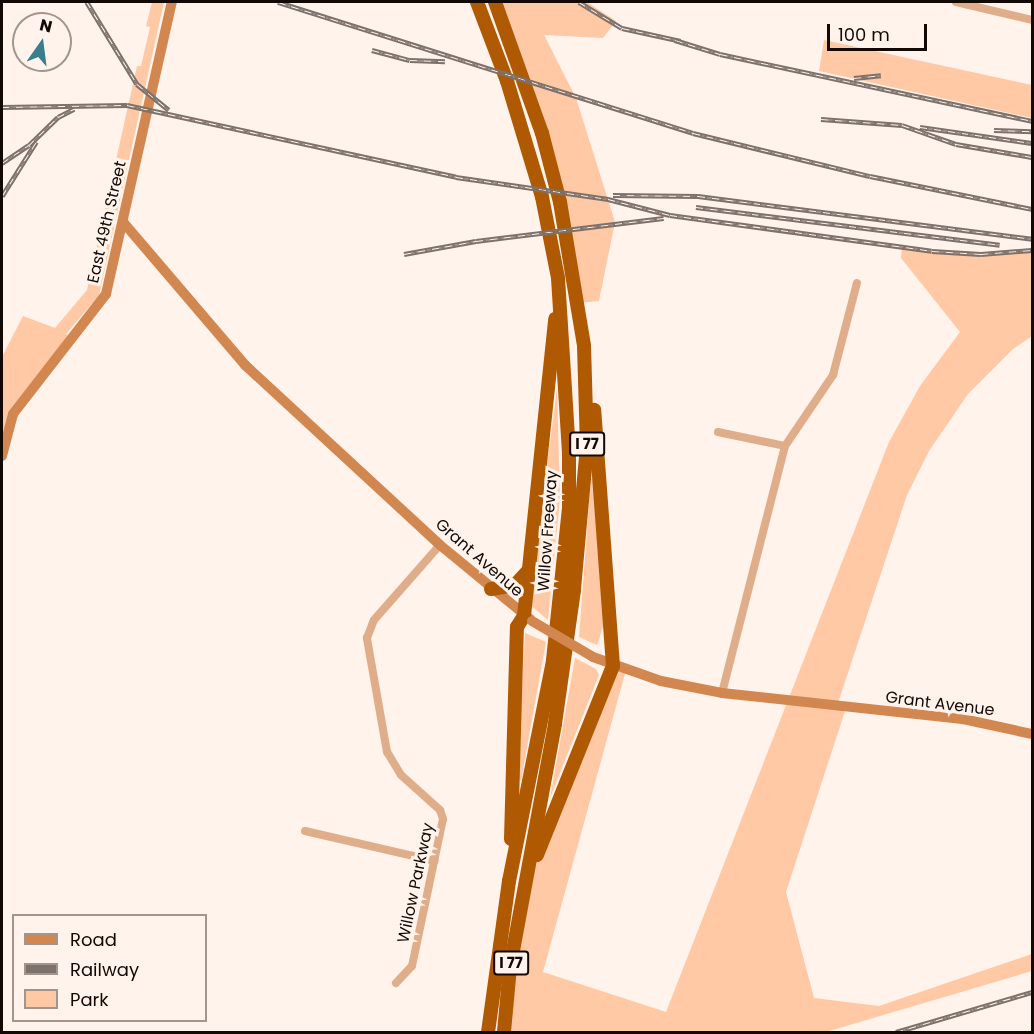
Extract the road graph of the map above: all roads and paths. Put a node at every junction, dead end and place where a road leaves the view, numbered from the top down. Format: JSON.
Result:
{"nodes":[{"id":1,"x":172,"y":2,"type":"edge"},
{"id":2,"x":477,"y":2,"type":"edge"},
{"id":3,"x":495,"y":2,"type":"edge"},
{"id":4,"x":956,"y":2,"type":"edge"},
{"id":5,"x":1032,"y":20,"type":"edge"},
{"id":6,"x":123,"y":222,"type":"junction"},
{"id":7,"x":558,"y":278,"type":"junction"},
{"id":8,"x":857,"y":283,"type":"dead end"},
{"id":9,"x":584,"y":346,"type":"junction"},
{"id":10,"x":718,"y":432,"type":"dead end"},
{"id":11,"x":785,"y":446,"type":"junction"},
{"id":12,"x":2,"y":456,"type":"edge"},
{"id":13,"x":440,"y":545,"type":"junction"},
{"id":14,"x":529,"y":570,"type":"junction"},
{"id":15,"x":491,"y":589,"type":"junction"},
{"id":16,"x":528,"y":618,"type":"junction"},
{"id":17,"x":613,"y":666,"type":"junction"},
{"id":18,"x":723,"y":693,"type":"junction"},
{"id":19,"x":1032,"y":734,"type":"edge"},
{"id":20,"x":305,"y":831,"type":"dead end"},
{"id":21,"x":435,"y":861,"type":"junction"},
{"id":22,"x":509,"y":881,"type":"junction"},
{"id":23,"x":523,"y":894,"type":"junction"},
{"id":24,"x":396,"y":983,"type":"dead end"},
{"id":25,"x":488,"y":1032,"type":"edge"},
{"id":26,"x":504,"y":1032,"type":"edge"}],
"edges":[{"from":1,"to":6,"type":"street","name":"East 49th Street"},
{"from":2,"to":7,"type":"highway","name":"Willow Freeway","number":"I 77"},
{"from":3,"to":9,"type":"highway","name":"Willow Freeway","number":"I 77"},
{"from":4,"to":5,"type":"street"},
{"from":6,"to":12,"type":"street","name":"East 49th Street"},
{"from":6,"to":13,"type":"street","name":"Grant Avenue"},
{"from":7,"to":14,"type":"highway"},
{"from":7,"to":22,"type":"highway","name":"Willow Freeway","number":"I 77"},
{"from":8,"to":11,"type":"street"},
{"from":9,"to":17,"type":"highway"},
{"from":9,"to":23,"type":"highway","name":"Willow Freeway","number":"I 77"},
{"from":10,"to":11,"type":"street"},
{"from":11,"to":18,"type":"street"},
{"from":13,"to":15,"type":"street","name":"Grant Avenue"},
{"from":13,"to":21,"type":"street","name":"Willow Parkway"},
{"from":14,"to":15,"type":"highway"},
{"from":14,"to":16,"type":"highway"},
{"from":15,"to":16,"type":"street","name":"Grant Avenue"},
{"from":16,"to":17,"type":"street","name":"Grant Avenue","bridge":true},
{"from":16,"to":22,"type":"highway"},
{"from":17,"to":18,"type":"street","name":"Grant Avenue"},
{"from":17,"to":23,"type":"highway"},
{"from":18,"to":19,"type":"street","name":"Grant Avenue"},
{"from":20,"to":21,"type":"street"},
{"from":21,"to":24,"type":"street","name":"Willow Parkway"},
{"from":22,"to":25,"type":"highway","name":"Willow Freeway","number":"I 77"},
{"from":23,"to":26,"type":"highway","name":"Willow Freeway","number":"I 77"}]}
